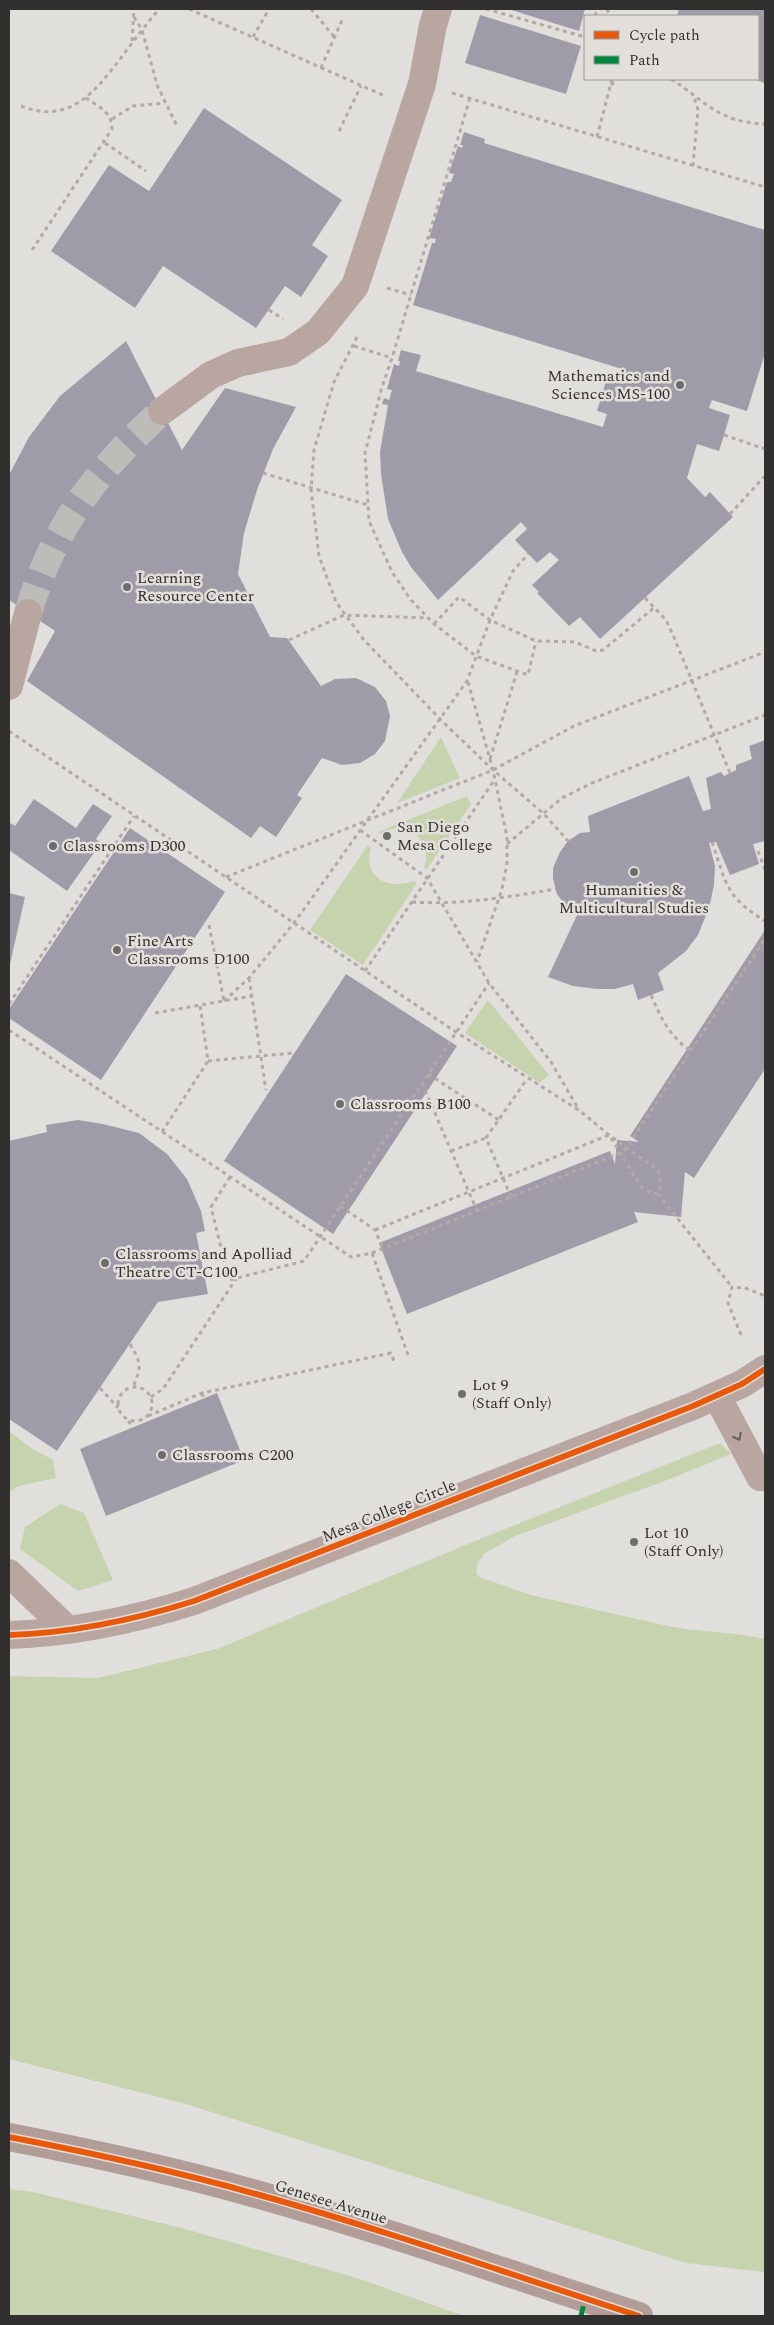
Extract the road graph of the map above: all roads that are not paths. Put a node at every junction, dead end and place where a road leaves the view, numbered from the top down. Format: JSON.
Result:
{"nodes":[{"id":1,"x":438,"y":9,"type":"edge"},
{"id":2,"x":162,"y":410,"type":"tunnel mouth"},
{"id":3,"x":28,"y":613,"type":"tunnel mouth"},
{"id":4,"x":9,"y":686,"type":"edge"},
{"id":5,"x":765,"y":1369,"type":"edge"},
{"id":6,"x":717,"y":1396,"type":"junction"},
{"id":7,"x":760,"y":1477,"type":"dead end"},
{"id":8,"x":9,"y":1572,"type":"edge"},
{"id":9,"x":68,"y":1630,"type":"junction"},
{"id":10,"x":9,"y":1635,"type":"edge"},
{"id":11,"x":9,"y":2137,"type":"edge"},
{"id":12,"x":639,"y":2316,"type":"edge"}],
"edges":[{"from":1,"to":2,"type":"street"},
{"from":3,"to":4,"type":"street"},
{"from":5,"to":6,"type":"street","name":"Mesa College Circle"},
{"from":6,"to":7,"type":"street","one_way":true},
{"from":6,"to":9,"type":"street","name":"Mesa College Circle"},
{"from":8,"to":9,"type":"street"},
{"from":9,"to":10,"type":"street","name":"Mesa College Circle"},
{"from":11,"to":12,"type":"main road","name":"Genesee Avenue"}]}
